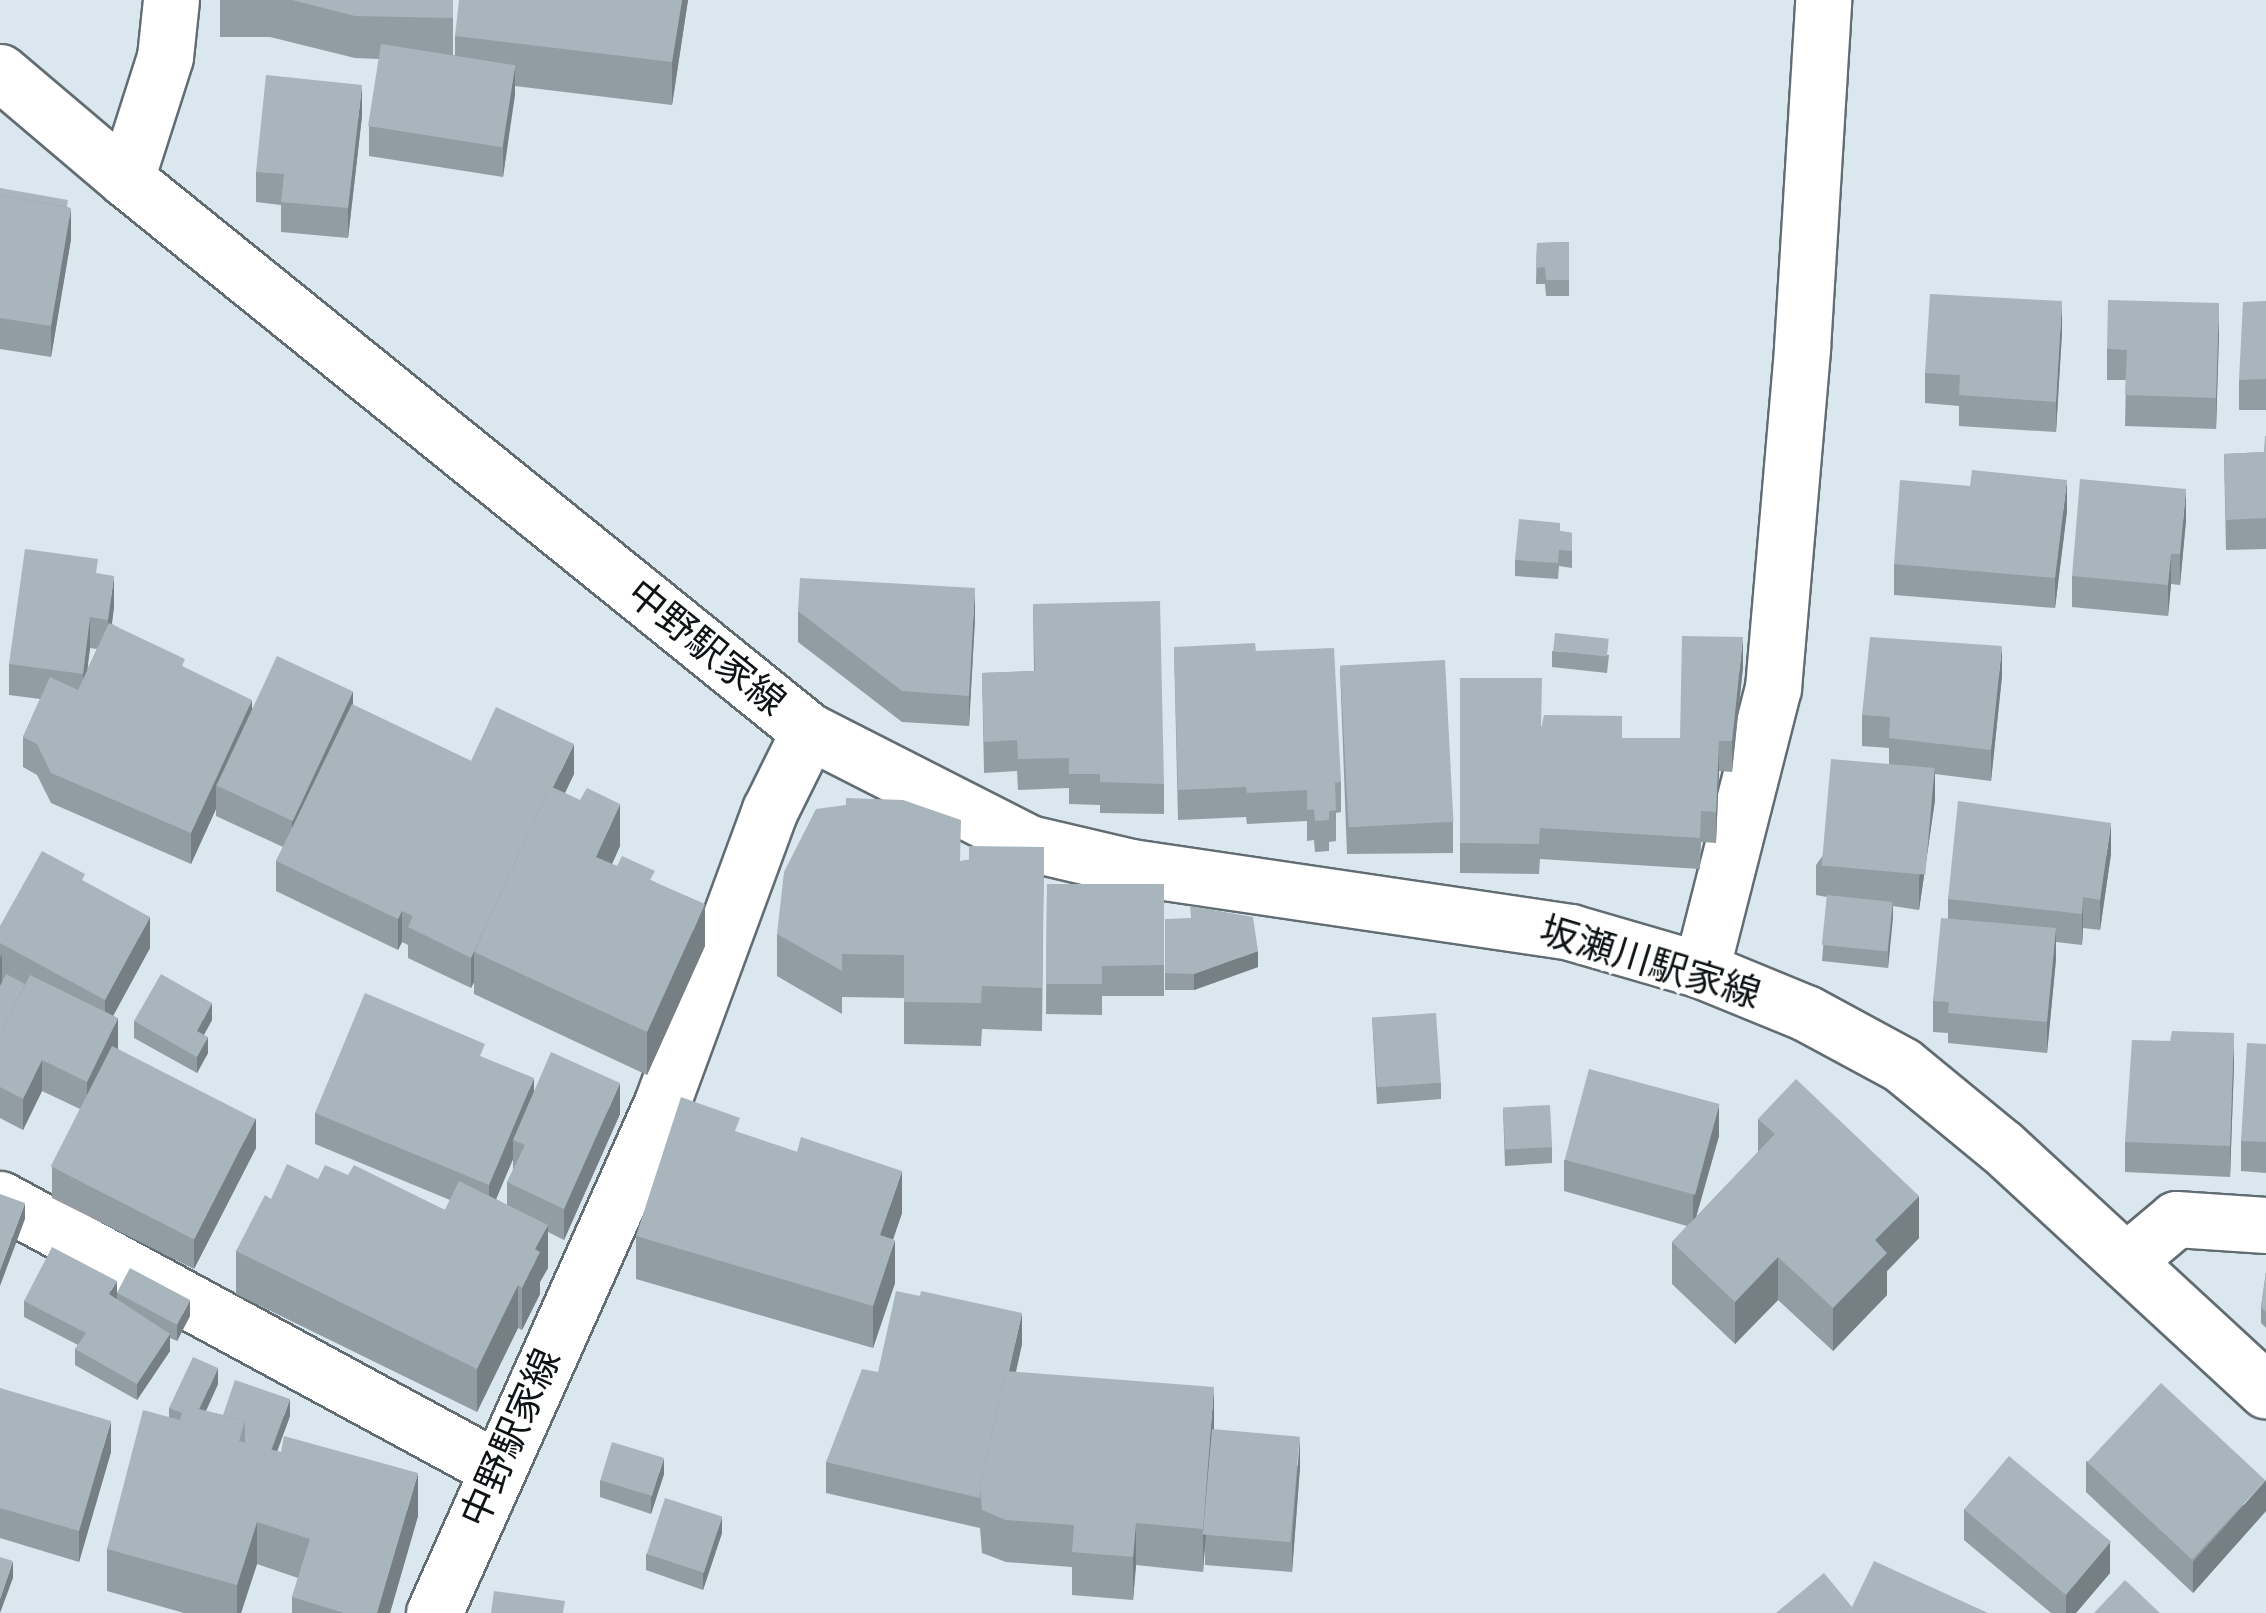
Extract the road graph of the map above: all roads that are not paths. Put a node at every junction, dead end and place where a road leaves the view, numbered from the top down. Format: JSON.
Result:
{"nodes":[{"id":1,"x":171,"y":0,"type":"edge"},
{"id":2,"x":1823,"y":0,"type":"edge"},
{"id":3,"x":0,"y":72,"type":"edge"},
{"id":4,"x":126,"y":179,"type":"junction"},
{"id":5,"x":808,"y":731,"type":"junction"},
{"id":6,"x":1701,"y":970,"type":"junction"},
{"id":7,"x":0,"y":1199,"type":"edge"},
{"id":8,"x":2266,"y":1225,"type":"edge"},
{"id":9,"x":2126,"y":1261,"type":"junction"},
{"id":10,"x":2266,"y":1391,"type":"edge"},
{"id":11,"x":496,"y":1468,"type":"junction"},
{"id":12,"x":434,"y":1613,"type":"edge"}],
"edges":[{"from":1,"to":4,"type":"main road"},
{"from":2,"to":6,"type":"main road"},
{"from":3,"to":4,"type":"main road","name":"中野駅家線"},
{"from":4,"to":5,"type":"main road","name":"中野駅家線"},
{"from":5,"to":6,"type":"main road","name":"坂瀬川駅家線"},
{"from":5,"to":11,"type":"main road","name":"中野駅家線"},
{"from":6,"to":9,"type":"main road","name":"坂瀬川駅家線"},
{"from":7,"to":11,"type":"main road"},
{"from":8,"to":9,"type":"main road"},
{"from":9,"to":10,"type":"main road","name":"坂瀬川駅家線"},
{"from":11,"to":12,"type":"main road","name":"中野駅家線"}]}
